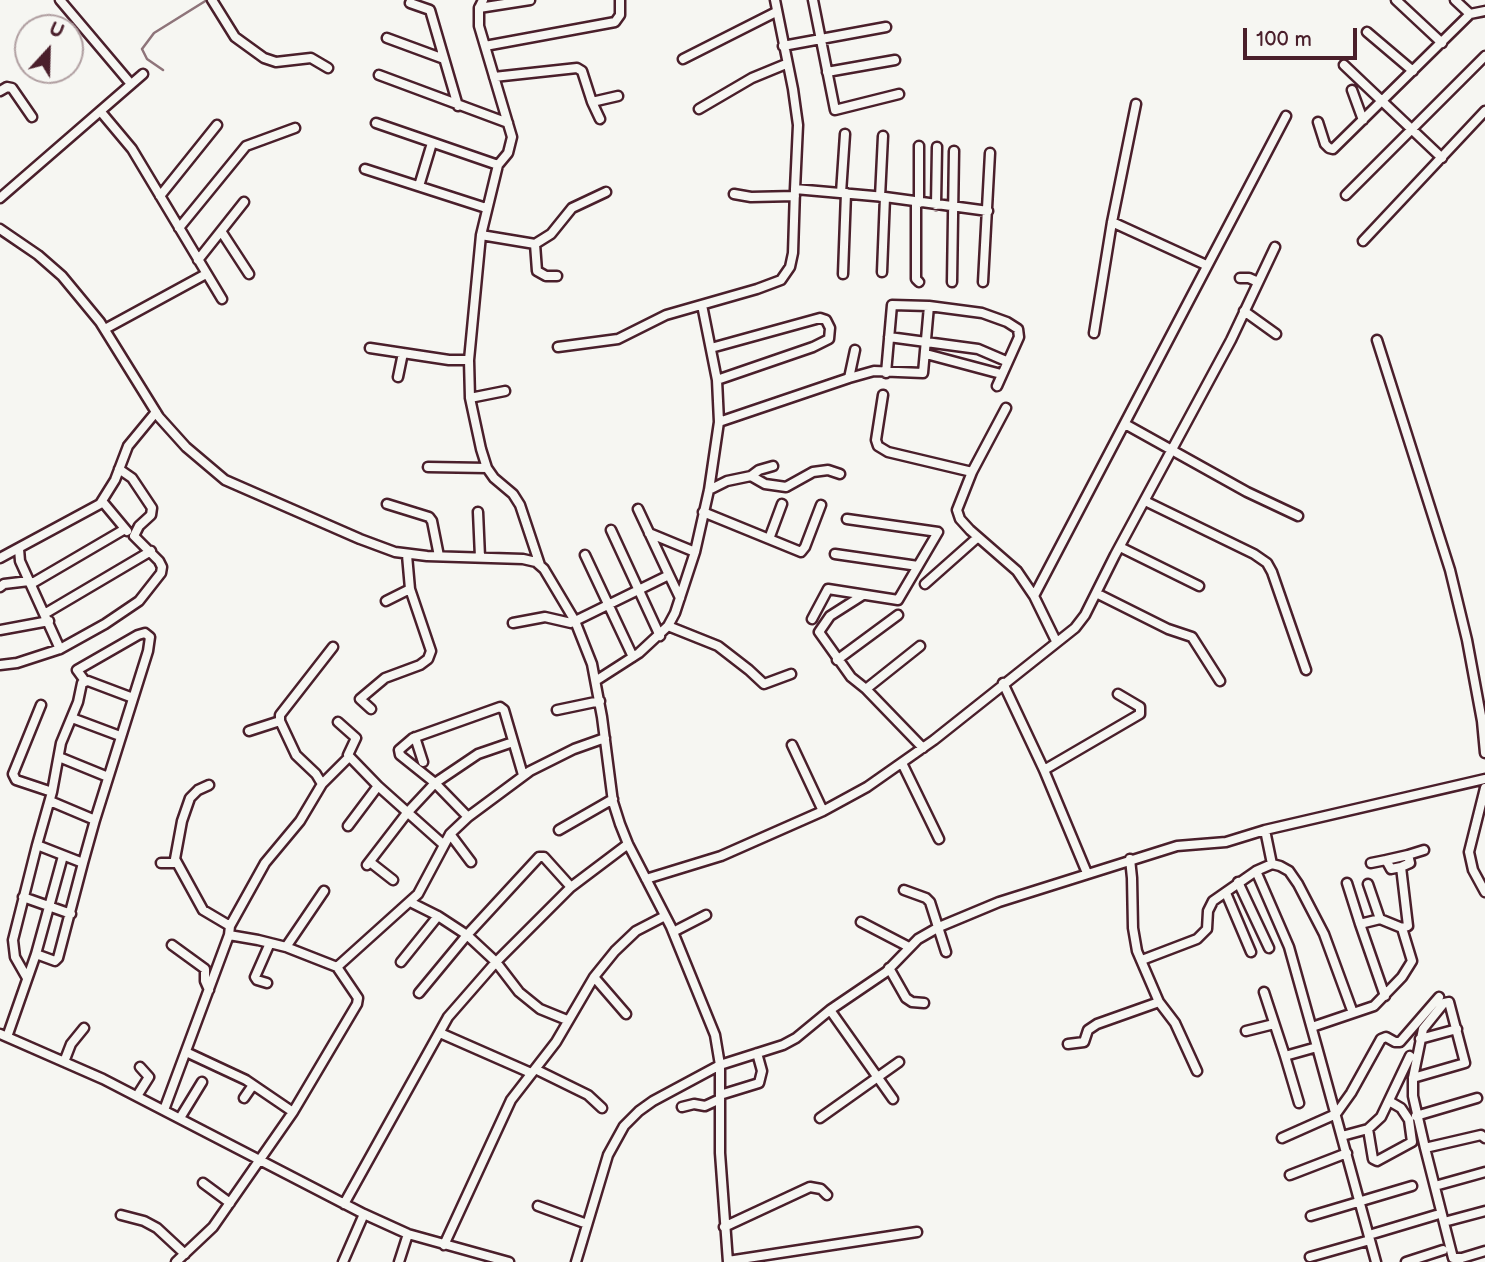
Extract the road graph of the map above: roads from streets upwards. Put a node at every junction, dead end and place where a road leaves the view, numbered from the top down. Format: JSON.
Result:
{"nodes":[{"id":1,"x":60,"y":0,"type":"edge"},
{"id":2,"x":527,"y":0,"type":"edge"},
{"id":3,"x":620,"y":0,"type":"edge"},
{"id":4,"x":775,"y":0,"type":"edge"},
{"id":5,"x":813,"y":0,"type":"edge"},
{"id":6,"x":1396,"y":0,"type":"edge"},
{"id":7,"x":1455,"y":0,"type":"edge"},
{"id":8,"x":410,"y":2,"type":"dead end"},
{"id":9,"x":215,"y":4,"type":"edge"},
{"id":10,"x":481,"y":4,"type":"edge"},
{"id":11,"x":776,"y":12,"type":"junction"},
{"id":12,"x":1485,"y":12,"type":"edge"},
{"id":13,"x":1470,"y":15,"type":"junction"},
{"id":14,"x":886,"y":27,"type":"dead end"},
{"id":15,"x":1367,"y":32,"type":"dead end"},
{"id":16,"x":387,"y":38,"type":"dead end"},
{"id":17,"x":821,"y":39,"type":"junction"},
{"id":18,"x":1442,"y":43,"type":"junction"},
{"id":19,"x":485,"y":46,"type":"junction"},
{"id":20,"x":783,"y":46,"type":"junction"},
{"id":21,"x":1485,"y":56,"type":"edge"},
{"id":22,"x":444,"y":59,"type":"junction"},
{"id":23,"x":683,"y":59,"type":"dead end"},
{"id":24,"x":895,"y":60,"type":"dead end"},
{"id":25,"x":786,"y":64,"type":"junction"},
{"id":26,"x":1344,"y":65,"type":"dead end"},
{"id":27,"x":328,"y":68,"type":"dead end"},
{"id":28,"x":1413,"y":71,"type":"junction"},
{"id":29,"x":827,"y":72,"type":"junction"},
{"id":30,"x":143,"y":74,"type":"dead end"},
{"id":31,"x":379,"y":75,"type":"dead end"},
{"id":32,"x":494,"y":77,"type":"junction"},
{"id":33,"x":131,"y":84,"type":"junction"},
{"id":34,"x":1352,"y":90,"type":"dead end"},
{"id":35,"x":0,"y":91,"type":"edge"},
{"id":36,"x":899,"y":94,"type":"dead end"},
{"id":37,"x":618,"y":96,"type":"dead end"},
{"id":38,"x":1383,"y":101,"type":"junction"},
{"id":39,"x":592,"y":102,"type":"junction"},
{"id":40,"x":1136,"y":104,"type":"dead end"},
{"id":41,"x":458,"y":106,"type":"junction"},
{"id":42,"x":699,"y":109,"type":"dead end"},
{"id":43,"x":1485,"y":111,"type":"edge"},
{"id":44,"x":100,"y":112,"type":"junction"},
{"id":45,"x":1286,"y":116,"type":"dead end"},
{"id":46,"x":32,"y":117,"type":"dead end"},
{"id":47,"x":600,"y":118,"type":"dead end"},
{"id":48,"x":1363,"y":120,"type":"junction"},
{"id":49,"x":1318,"y":122,"type":"dead end"},
{"id":50,"x":376,"y":123,"type":"dead end"},
{"id":51,"x":508,"y":124,"type":"junction"},
{"id":52,"x":216,"y":125,"type":"dead end"},
{"id":53,"x":295,"y":128,"type":"dead end"},
{"id":54,"x":1413,"y":130,"type":"junction"},
{"id":55,"x":845,"y":134,"type":"dead end"},
{"id":56,"x":883,"y":136,"type":"dead end"},
{"id":57,"x":432,"y":143,"type":"junction"},
{"id":58,"x":919,"y":146,"type":"dead end"},
{"id":59,"x":937,"y":147,"type":"dead end"},
{"id":60,"x":954,"y":151,"type":"dead end"},
{"id":61,"x":990,"y":153,"type":"dead end"},
{"id":62,"x":1442,"y":158,"type":"junction"},
{"id":63,"x":499,"y":165,"type":"junction"},
{"id":64,"x":365,"y":169,"type":"dead end"},
{"id":65,"x":419,"y":186,"type":"junction"},
{"id":66,"x":606,"y":192,"type":"dead end"},
{"id":67,"x":795,"y":193,"type":"junction"},
{"id":68,"x":844,"y":193,"type":"junction"},
{"id":69,"x":734,"y":194,"type":"dead end"},
{"id":70,"x":1346,"y":195,"type":"dead end"},
{"id":71,"x":160,"y":196,"type":"junction"},
{"id":72,"x":883,"y":197,"type":"junction"},
{"id":73,"x":0,"y":198,"type":"edge"},
{"id":74,"x":244,"y":202,"type":"dead end"},
{"id":75,"x":917,"y":203,"type":"junction"},
{"id":76,"x":936,"y":205,"type":"junction"},
{"id":77,"x":954,"y":207,"type":"junction"},
{"id":78,"x":486,"y":208,"type":"junction"},
{"id":79,"x":988,"y":211,"type":"junction"},
{"id":80,"x":1112,"y":222,"type":"junction"},
{"id":81,"x":0,"y":229,"type":"edge"},
{"id":82,"x":179,"y":229,"type":"junction"},
{"id":83,"x":220,"y":231,"type":"junction"},
{"id":84,"x":481,"y":235,"type":"junction"},
{"id":85,"x":1363,"y":242,"type":"dead end"},
{"id":86,"x":535,"y":244,"type":"junction"},
{"id":87,"x":1275,"y":247,"type":"dead end"},
{"id":88,"x":198,"y":260,"type":"junction"},
{"id":89,"x":1206,"y":265,"type":"junction"},
{"id":90,"x":881,"y":272,"type":"dead end"},
{"id":91,"x":206,"y":274,"type":"junction"},
{"id":92,"x":249,"y":274,"type":"dead end"},
{"id":93,"x":843,"y":274,"type":"dead end"},
{"id":94,"x":556,"y":276,"type":"dead end"},
{"id":95,"x":1240,"y":278,"type":"dead end"},
{"id":96,"x":919,"y":282,"type":"dead end"},
{"id":97,"x":953,"y":282,"type":"dead end"},
{"id":98,"x":983,"y":282,"type":"dead end"},
{"id":99,"x":1258,"y":282,"type":"junction"},
{"id":100,"x":222,"y":299,"type":"dead end"},
{"id":101,"x":702,"y":305,"type":"junction"},
{"id":102,"x":929,"y":306,"type":"junction"},
{"id":103,"x":1244,"y":311,"type":"junction"},
{"id":104,"x":105,"y":329,"type":"junction"},
{"id":105,"x":1094,"y":333,"type":"dead end"},
{"id":106,"x":1276,"y":334,"type":"dead end"},
{"id":107,"x":888,"y":337,"type":"junction"},
{"id":108,"x":1377,"y":340,"type":"dead end"},
{"id":109,"x":927,"y":343,"type":"junction"},
{"id":110,"x":558,"y":347,"type":"dead end"},
{"id":111,"x":370,"y":348,"type":"dead end"},
{"id":112,"x":711,"y":348,"type":"junction"},
{"id":113,"x":855,"y":350,"type":"dead end"},
{"id":114,"x":403,"y":353,"type":"junction"},
{"id":115,"x":926,"y":354,"type":"junction"},
{"id":116,"x":469,"y":360,"type":"junction"},
{"id":117,"x":1006,"y":361,"type":"junction"},
{"id":118,"x":886,"y":373,"type":"junction"},
{"id":119,"x":1001,"y":374,"type":"junction"},
{"id":120,"x":398,"y":377,"type":"dead end"},
{"id":121,"x":849,"y":378,"type":"junction"},
{"id":122,"x":718,"y":380,"type":"junction"},
{"id":123,"x":997,"y":386,"type":"dead end"},
{"id":124,"x":505,"y":391,"type":"dead end"},
{"id":125,"x":883,"y":395,"type":"dead end"},
{"id":126,"x":470,"y":398,"type":"junction"},
{"id":127,"x":1006,"y":408,"type":"dead end"},
{"id":128,"x":156,"y":412,"type":"junction"},
{"id":129,"x":719,"y":422,"type":"junction"},
{"id":130,"x":1125,"y":424,"type":"junction"},
{"id":131,"x":1171,"y":451,"type":"junction"},
{"id":132,"x":773,"y":466,"type":"dead end"},
{"id":133,"x":428,"y":467,"type":"dead end"},
{"id":134,"x":487,"y":467,"type":"junction"},
{"id":135,"x":119,"y":469,"type":"junction"},
{"id":136,"x":972,"y":472,"type":"junction"},
{"id":137,"x":840,"y":474,"type":"dead end"},
{"id":138,"x":751,"y":476,"type":"junction"},
{"id":139,"x":709,"y":490,"type":"junction"},
{"id":140,"x":102,"y":501,"type":"junction"},
{"id":141,"x":1145,"y":501,"type":"junction"},
{"id":142,"x":387,"y":504,"type":"dead end"},
{"id":143,"x":782,"y":504,"type":"dead end"},
{"id":144,"x":821,"y":505,"type":"dead end"},
{"id":145,"x":638,"y":509,"type":"dead end"},
{"id":146,"x":478,"y":512,"type":"dead end"},
{"id":147,"x":703,"y":512,"type":"junction"},
{"id":148,"x":1298,"y":516,"type":"dead end"},
{"id":149,"x":846,"y":519,"type":"dead end"},
{"id":150,"x":125,"y":529,"type":"junction"},
{"id":151,"x":611,"y":530,"type":"dead end"},
{"id":152,"x":649,"y":533,"type":"junction"},
{"id":153,"x":134,"y":536,"type":"junction"},
{"id":154,"x":978,"y":537,"type":"junction"},
{"id":155,"x":769,"y":540,"type":"junction"},
{"id":156,"x":1120,"y":547,"type":"junction"},
{"id":157,"x":19,"y":549,"type":"junction"},
{"id":158,"x":151,"y":551,"type":"junction"},
{"id":159,"x":695,"y":552,"type":"junction"},
{"id":160,"x":835,"y":554,"type":"dead end"},
{"id":161,"x":407,"y":555,"type":"junction"},
{"id":162,"x":585,"y":555,"type":"dead end"},
{"id":163,"x":439,"y":556,"type":"junction"},
{"id":164,"x":480,"y":557,"type":"junction"},
{"id":165,"x":0,"y":558,"type":"edge"},
{"id":166,"x":540,"y":565,"type":"junction"},
{"id":167,"x":918,"y":566,"type":"junction"},
{"id":168,"x":668,"y":575,"type":"junction"},
{"id":169,"x":30,"y":582,"type":"junction"},
{"id":170,"x":925,"y":584,"type":"dead end"},
{"id":171,"x":1199,"y":586,"type":"dead end"},
{"id":172,"x":0,"y":587,"type":"edge"},
{"id":173,"x":410,"y":589,"type":"junction"},
{"id":174,"x":638,"y":589,"type":"junction"},
{"id":175,"x":1096,"y":593,"type":"junction"},
{"id":176,"x":863,"y":595,"type":"junction"},
{"id":177,"x":1034,"y":596,"type":"junction"},
{"id":178,"x":680,"y":598,"type":"junction"},
{"id":179,"x":386,"y":601,"type":"dead end"},
{"id":180,"x":608,"y":603,"type":"junction"},
{"id":181,"x":898,"y":615,"type":"dead end"},
{"id":182,"x":47,"y":617,"type":"junction"},
{"id":183,"x":812,"y":619,"type":"dead end"},
{"id":184,"x":575,"y":621,"type":"junction"},
{"id":185,"x":513,"y":624,"type":"dead end"},
{"id":186,"x":668,"y":626,"type":"junction"},
{"id":187,"x":0,"y":630,"type":"edge"},
{"id":188,"x":660,"y":636,"type":"junction"},
{"id":189,"x":1056,"y":641,"type":"junction"},
{"id":190,"x":920,"y":646,"type":"dead end"},
{"id":191,"x":333,"y":647,"type":"dead end"},
{"id":192,"x":61,"y":649,"type":"junction"},
{"id":193,"x":633,"y":657,"type":"junction"},
{"id":194,"x":837,"y":660,"type":"junction"},
{"id":195,"x":0,"y":665,"type":"edge"},
{"id":196,"x":1306,"y":670,"type":"dead end"},
{"id":197,"x":790,"y":674,"type":"dead end"},
{"id":198,"x":597,"y":680,"type":"junction"},
{"id":199,"x":85,"y":681,"type":"junction"},
{"id":200,"x":1220,"y":681,"type":"dead end"},
{"id":201,"x":1003,"y":683,"type":"junction"},
{"id":202,"x":866,"y":689,"type":"junction"},
{"id":203,"x":1118,"y":694,"type":"dead end"},
{"id":204,"x":133,"y":698,"type":"junction"},
{"id":205,"x":600,"y":701,"type":"junction"},
{"id":206,"x":41,"y":705,"type":"dead end"},
{"id":207,"x":371,"y":709,"type":"dead end"},
{"id":208,"x":556,"y":710,"type":"dead end"},
{"id":209,"x":72,"y":718,"type":"junction"},
{"id":210,"x":280,"y":721,"type":"junction"},
{"id":211,"x":338,"y":722,"type":"dead end"},
{"id":212,"x":249,"y":731,"type":"dead end"},
{"id":213,"x":120,"y":736,"type":"junction"},
{"id":214,"x":415,"y":737,"type":"junction"},
{"id":215,"x":605,"y":738,"type":"junction"},
{"id":216,"x":513,"y":742,"type":"junction"},
{"id":217,"x":792,"y":745,"type":"dead end"},
{"id":218,"x":923,"y":747,"type":"junction"},
{"id":219,"x":1485,"y":753,"type":"edge"},
{"id":220,"x":59,"y":757,"type":"junction"},
{"id":221,"x":349,"y":757,"type":"junction"},
{"id":222,"x":423,"y":762,"type":"dead end"},
{"id":223,"x":902,"y":763,"type":"junction"},
{"id":224,"x":1044,"y":770,"type":"junction"},
{"id":225,"x":523,"y":775,"type":"junction"},
{"id":226,"x":108,"y":777,"type":"junction"},
{"id":227,"x":1485,"y":779,"type":"edge"},
{"id":228,"x":435,"y":783,"type":"junction"},
{"id":229,"x":322,"y":784,"type":"junction"},
{"id":230,"x":209,"y":785,"type":"dead end"},
{"id":231,"x":378,"y":786,"type":"junction"},
{"id":232,"x":1485,"y":788,"type":"edge"},
{"id":233,"x":51,"y":797,"type":"junction"},
{"id":234,"x":613,"y":799,"type":"junction"},
{"id":235,"x":823,"y":811,"type":"junction"},
{"id":236,"x":407,"y":813,"type":"junction"},
{"id":237,"x":468,"y":817,"type":"junction"},
{"id":238,"x":95,"y":820,"type":"junction"},
{"id":239,"x":348,"y":825,"type":"dead end"},
{"id":240,"x":559,"y":830,"type":"dead end"},
{"id":241,"x":1265,"y":830,"type":"junction"},
{"id":242,"x":450,"y":834,"type":"junction"},
{"id":243,"x":939,"y":839,"type":"dead end"},
{"id":244,"x":37,"y":845,"type":"junction"},
{"id":245,"x":444,"y":845,"type":"junction"},
{"id":246,"x":628,"y":845,"type":"junction"},
{"id":247,"x":1423,"y":850,"type":"dead end"},
{"id":248,"x":1408,"y":855,"type":"junction"},
{"id":249,"x":63,"y":856,"type":"junction"},
{"id":250,"x":1130,"y":859,"type":"junction"},
{"id":251,"x":1386,"y":860,"type":"junction"},
{"id":252,"x":471,"y":862,"type":"dead end"},
{"id":253,"x":83,"y":863,"type":"junction"},
{"id":254,"x":161,"y":863,"type":"dead end"},
{"id":255,"x":176,"y":863,"type":"junction"},
{"id":256,"x":1371,"y":863,"type":"dead end"},
{"id":257,"x":1272,"y":864,"type":"junction"},
{"id":258,"x":1401,"y":867,"type":"junction"},
{"id":259,"x":1256,"y":871,"type":"junction"},
{"id":260,"x":1087,"y":873,"type":"junction"},
{"id":261,"x":646,"y":879,"type":"junction"},
{"id":262,"x":393,"y":880,"type":"dead end"},
{"id":263,"x":1238,"y":882,"type":"junction"},
{"id":264,"x":1347,"y":883,"type":"dead end"},
{"id":265,"x":1368,"y":884,"type":"dead end"},
{"id":266,"x":571,"y":887,"type":"junction"},
{"id":267,"x":904,"y":890,"type":"dead end"},
{"id":268,"x":324,"y":891,"type":"dead end"},
{"id":269,"x":1485,"y":892,"type":"edge"},
{"id":270,"x":1226,"y":893,"type":"junction"},
{"id":271,"x":23,"y":897,"type":"junction"},
{"id":272,"x":410,"y":902,"type":"junction"},
{"id":273,"x":49,"y":906,"type":"junction"},
{"id":274,"x":71,"y":914,"type":"junction"},
{"id":275,"x":706,"y":915,"type":"dead end"},
{"id":276,"x":438,"y":916,"type":"junction"},
{"id":277,"x":665,"y":916,"type":"junction"},
{"id":278,"x":1380,"y":919,"type":"junction"},
{"id":279,"x":861,"y":922,"type":"dead end"},
{"id":280,"x":1360,"y":924,"type":"junction"},
{"id":281,"x":939,"y":928,"type":"junction"},
{"id":282,"x":1402,"y":928,"type":"junction"},
{"id":283,"x":230,"y":930,"type":"junction"},
{"id":284,"x":673,"y":933,"type":"junction"},
{"id":285,"x":467,"y":935,"type":"junction"},
{"id":286,"x":270,"y":943,"type":"junction"},
{"id":287,"x":172,"y":945,"type":"dead end"},
{"id":288,"x":286,"y":947,"type":"junction"},
{"id":289,"x":909,"y":947,"type":"junction"},
{"id":290,"x":1269,"y":948,"type":"dead end"},
{"id":291,"x":946,"y":952,"type":"dead end"},
{"id":292,"x":1251,"y":952,"type":"dead end"},
{"id":293,"x":36,"y":954,"type":"junction"},
{"id":294,"x":1142,"y":960,"type":"junction"},
{"id":295,"x":401,"y":962,"type":"dead end"},
{"id":296,"x":496,"y":962,"type":"junction"},
{"id":297,"x":337,"y":967,"type":"junction"},
{"id":298,"x":889,"y":968,"type":"junction"},
{"id":299,"x":594,"y":977,"type":"junction"},
{"id":300,"x":27,"y":978,"type":"junction"},
{"id":301,"x":267,"y":984,"type":"dead end"},
{"id":302,"x":209,"y":990,"type":"junction"},
{"id":303,"x":1264,"y":992,"type":"dead end"},
{"id":304,"x":419,"y":993,"type":"dead end"},
{"id":305,"x":1385,"y":996,"type":"junction"},
{"id":306,"x":1439,"y":997,"type":"dead end"},
{"id":307,"x":1159,"y":1002,"type":"junction"},
{"id":308,"x":924,"y":1003,"type":"dead end"},
{"id":309,"x":830,"y":1010,"type":"junction"},
{"id":310,"x":1353,"y":1013,"type":"junction"},
{"id":311,"x":626,"y":1014,"type":"dead end"},
{"id":312,"x":567,"y":1020,"type":"junction"},
{"id":313,"x":1274,"y":1024,"type":"junction"},
{"id":314,"x":1312,"y":1027,"type":"junction"},
{"id":315,"x":84,"y":1028,"type":"dead end"},
{"id":316,"x":1457,"y":1029,"type":"junction"},
{"id":317,"x":1246,"y":1031,"type":"dead end"},
{"id":318,"x":440,"y":1033,"type":"junction"},
{"id":319,"x":3,"y":1035,"type":"edge"},
{"id":320,"x":1420,"y":1039,"type":"junction"},
{"id":321,"x":1068,"y":1044,"type":"dead end"},
{"id":322,"x":1317,"y":1046,"type":"junction"},
{"id":323,"x":186,"y":1052,"type":"junction"},
{"id":324,"x":757,"y":1053,"type":"junction"},
{"id":325,"x":1284,"y":1056,"type":"junction"},
{"id":326,"x":1410,"y":1056,"type":"dead end"},
{"id":327,"x":64,"y":1062,"type":"junction"},
{"id":328,"x":899,"y":1062,"type":"dead end"},
{"id":329,"x":720,"y":1065,"type":"junction"},
{"id":330,"x":140,"y":1068,"type":"dead end"},
{"id":331,"x":533,"y":1071,"type":"junction"},
{"id":332,"x":1197,"y":1071,"type":"dead end"},
{"id":333,"x":878,"y":1077,"type":"junction"},
{"id":334,"x":1413,"y":1078,"type":"junction"},
{"id":335,"x":202,"y":1082,"type":"dead end"},
{"id":336,"x":253,"y":1085,"type":"junction"},
{"id":337,"x":137,"y":1096,"type":"junction"},
{"id":338,"x":720,"y":1097,"type":"junction"},
{"id":339,"x":244,"y":1098,"type":"dead end"},
{"id":340,"x":1477,"y":1098,"type":"dead end"},
{"id":341,"x":893,"y":1099,"type":"dead end"},
{"id":342,"x":1389,"y":1101,"type":"junction"},
{"id":343,"x":1300,"y":1103,"type":"dead end"},
{"id":344,"x":682,"y":1107,"type":"dead end"},
{"id":345,"x":602,"y":1108,"type":"dead end"},
{"id":346,"x":1401,"y":1108,"type":"junction"},
{"id":347,"x":164,"y":1110,"type":"junction"},
{"id":348,"x":293,"y":1112,"type":"junction"},
{"id":349,"x":1336,"y":1114,"type":"junction"},
{"id":350,"x":1416,"y":1116,"type":"junction"},
{"id":351,"x":1381,"y":1117,"type":"junction"},
{"id":352,"x":180,"y":1118,"type":"junction"},
{"id":353,"x":820,"y":1118,"type":"dead end"},
{"id":354,"x":1368,"y":1129,"type":"junction"},
{"id":355,"x":1342,"y":1136,"type":"junction"},
{"id":356,"x":1282,"y":1138,"type":"dead end"},
{"id":357,"x":1485,"y":1138,"type":"edge"},
{"id":358,"x":1425,"y":1148,"type":"junction"},
{"id":359,"x":1347,"y":1153,"type":"junction"},
{"id":360,"x":259,"y":1159,"type":"junction"},
{"id":361,"x":1485,"y":1172,"type":"edge"},
{"id":362,"x":1290,"y":1175,"type":"dead end"},
{"id":363,"x":203,"y":1183,"type":"dead end"},
{"id":364,"x":1412,"y":1186,"type":"dead end"},
{"id":365,"x":1435,"y":1186,"type":"junction"},
{"id":366,"x":827,"y":1195,"type":"dead end"},
{"id":367,"x":1360,"y":1201,"type":"junction"},
{"id":368,"x":230,"y":1203,"type":"junction"},
{"id":369,"x":344,"y":1204,"type":"junction"},
{"id":370,"x":538,"y":1206,"type":"dead end"},
{"id":371,"x":1485,"y":1210,"type":"edge"},
{"id":372,"x":364,"y":1214,"type":"junction"},
{"id":373,"x":121,"y":1215,"type":"dead end"},
{"id":374,"x":1436,"y":1215,"type":"dead end"},
{"id":375,"x":1311,"y":1216,"type":"dead end"},
{"id":376,"x":1444,"y":1222,"type":"junction"},
{"id":377,"x":587,"y":1224,"type":"junction"},
{"id":378,"x":724,"y":1227,"type":"junction"},
{"id":379,"x":917,"y":1231,"type":"dead end"},
{"id":380,"x":408,"y":1234,"type":"junction"},
{"id":381,"x":1369,"y":1237,"type":"junction"},
{"id":382,"x":444,"y":1245,"type":"junction"},
{"id":383,"x":1443,"y":1250,"type":"dead end"},
{"id":384,"x":1485,"y":1251,"type":"edge"},
{"id":385,"x":185,"y":1254,"type":"junction"},
{"id":386,"x":1310,"y":1257,"type":"dead end"},
{"id":387,"x":176,"y":1262,"type":"edge"},
{"id":388,"x":344,"y":1262,"type":"edge"},
{"id":389,"x":399,"y":1262,"type":"edge"},
{"id":390,"x":509,"y":1262,"type":"edge"},
{"id":391,"x":576,"y":1262,"type":"edge"},
{"id":392,"x":728,"y":1262,"type":"edge"},
{"id":393,"x":1376,"y":1262,"type":"edge"},
{"id":394,"x":1406,"y":1262,"type":"edge"}],
"edges":[{"from":1,"to":33,"type":"street"},
{"from":2,"to":10,"type":"street"},
{"from":3,"to":19,"type":"street"},
{"from":4,"to":11,"type":"street"},
{"from":5,"to":17,"type":"street"},
{"from":6,"to":18,"type":"street"},
{"from":7,"to":13,"type":"street"},
{"from":8,"to":22,"type":"street"},
{"from":9,"to":27,"type":"street"},
{"from":10,"to":19,"type":"street"},
{"from":11,"to":20,"type":"street"},
{"from":11,"to":23,"type":"street"},
{"from":12,"to":13,"type":"street"},
{"from":13,"to":18,"type":"street"},
{"from":14,"to":17,"type":"street"},
{"from":15,"to":28,"type":"street"},
{"from":16,"to":22,"type":"street"},
{"from":17,"to":20,"type":"street"},
{"from":17,"to":29,"type":"street"},
{"from":18,"to":28,"type":"street"},
{"from":19,"to":32,"type":"street"},
{"from":20,"to":25,"type":"street"},
{"from":21,"to":54,"type":"street"},
{"from":22,"to":41,"type":"street"},
{"from":24,"to":29,"type":"street"},
{"from":25,"to":42,"type":"street"},
{"from":25,"to":67,"type":"street"},
{"from":26,"to":38,"type":"street"},
{"from":28,"to":38,"type":"street"},
{"from":29,"to":36,"type":"street"},
{"from":30,"to":33,"type":"street"},
{"from":31,"to":41,"type":"street"},
{"from":32,"to":39,"type":"street"},
{"from":32,"to":51,"type":"street"},
{"from":33,"to":44,"type":"street"},
{"from":34,"to":48,"type":"street"},
{"from":35,"to":46,"type":"street"},
{"from":37,"to":39,"type":"street"},
{"from":38,"to":48,"type":"street"},
{"from":38,"to":54,"type":"street"},
{"from":39,"to":47,"type":"street"},
{"from":40,"to":80,"type":"street"},
{"from":41,"to":51,"type":"street"},
{"from":43,"to":62,"type":"street"},
{"from":44,"to":71,"type":"street"},
{"from":44,"to":73,"type":"street"},
{"from":45,"to":89,"type":"street"},
{"from":48,"to":49,"type":"street"},
{"from":50,"to":57,"type":"street"},
{"from":51,"to":63,"type":"street"},
{"from":52,"to":71,"type":"street"},
{"from":53,"to":82,"type":"street"},
{"from":54,"to":62,"type":"street"},
{"from":54,"to":70,"type":"street"},
{"from":55,"to":68,"type":"street"},
{"from":56,"to":72,"type":"street"},
{"from":57,"to":63,"type":"street"},
{"from":57,"to":65,"type":"street"},
{"from":58,"to":75,"type":"street"},
{"from":59,"to":76,"type":"street"},
{"from":60,"to":77,"type":"street"},
{"from":61,"to":79,"type":"street"},
{"from":62,"to":85,"type":"street"},
{"from":63,"to":78,"type":"street"},
{"from":64,"to":65,"type":"street"},
{"from":65,"to":78,"type":"street"},
{"from":66,"to":86,"type":"street"},
{"from":67,"to":68,"type":"street"},
{"from":67,"to":69,"type":"street"},
{"from":67,"to":101,"type":"street"},
{"from":68,"to":72,"type":"street"},
{"from":68,"to":93,"type":"street"},
{"from":71,"to":82,"type":"street"},
{"from":72,"to":75,"type":"street"},
{"from":72,"to":90,"type":"street"},
{"from":74,"to":83,"type":"street"},
{"from":75,"to":76,"type":"street"},
{"from":75,"to":96,"type":"street"},
{"from":76,"to":77,"type":"street"},
{"from":77,"to":79,"type":"street"},
{"from":77,"to":97,"type":"street"},
{"from":78,"to":84,"type":"street"},
{"from":79,"to":98,"type":"street"},
{"from":80,"to":89,"type":"street"},
{"from":80,"to":105,"type":"street"},
{"from":81,"to":104,"type":"street"},
{"from":82,"to":88,"type":"street"},
{"from":83,"to":88,"type":"street"},
{"from":83,"to":92,"type":"street"},
{"from":84,"to":86,"type":"street"},
{"from":84,"to":116,"type":"street"},
{"from":86,"to":94,"type":"street"},
{"from":87,"to":99,"type":"street"},
{"from":88,"to":91,"type":"street"},
{"from":89,"to":130,"type":"street"},
{"from":91,"to":100,"type":"street"},
{"from":91,"to":104,"type":"street"},
{"from":95,"to":99,"type":"street"},
{"from":99,"to":103,"type":"street"},
{"from":101,"to":110,"type":"street"},
{"from":101,"to":112,"type":"street"},
{"from":102,"to":107,"type":"street"},
{"from":102,"to":109,"type":"street"},
{"from":102,"to":117,"type":"street"},
{"from":103,"to":106,"type":"street"},
{"from":103,"to":131,"type":"street"},
{"from":104,"to":128,"type":"street"},
{"from":107,"to":109,"type":"street"},
{"from":107,"to":118,"type":"street"},
{"from":108,"to":219,"type":"street"},
{"from":109,"to":115,"type":"street"},
{"from":109,"to":117,"type":"street"},
{"from":111,"to":114,"type":"street"},
{"from":112,"to":122,"type":"street"},
{"from":112,"to":122,"type":"street"},
{"from":113,"to":121,"type":"street"},
{"from":114,"to":116,"type":"street"},
{"from":114,"to":120,"type":"street"},
{"from":115,"to":118,"type":"street"},
{"from":115,"to":119,"type":"street"},
{"from":116,"to":126,"type":"street"},
{"from":117,"to":119,"type":"street"},
{"from":118,"to":121,"type":"street"},
{"from":119,"to":123,"type":"street"},
{"from":121,"to":129,"type":"street"},
{"from":122,"to":129,"type":"street"},
{"from":124,"to":126,"type":"street"},
{"from":125,"to":136,"type":"street"},
{"from":126,"to":134,"type":"street"},
{"from":127,"to":136,"type":"street"},
{"from":128,"to":135,"type":"street"},
{"from":128,"to":161,"type":"street"},
{"from":129,"to":139,"type":"street"},
{"from":130,"to":131,"type":"street"},
{"from":130,"to":177,"type":"street"},
{"from":131,"to":141,"type":"street"},
{"from":131,"to":148,"type":"street"},
{"from":132,"to":138,"type":"street"},
{"from":133,"to":134,"type":"street"},
{"from":134,"to":166,"type":"street"},
{"from":135,"to":140,"type":"street"},
{"from":135,"to":153,"type":"street"},
{"from":136,"to":154,"type":"street"},
{"from":137,"to":138,"type":"street"},
{"from":138,"to":139,"type":"street"},
{"from":139,"to":147,"type":"street"},
{"from":140,"to":150,"type":"street"},
{"from":140,"to":157,"type":"street"},
{"from":141,"to":156,"type":"street"},
{"from":141,"to":196,"type":"street"},
{"from":142,"to":163,"type":"street"},
{"from":143,"to":155,"type":"street"},
{"from":144,"to":155,"type":"street"},
{"from":145,"to":152,"type":"street"},
{"from":146,"to":164,"type":"street"},
{"from":147,"to":155,"type":"street"},
{"from":147,"to":159,"type":"street"},
{"from":149,"to":167,"type":"street"},
{"from":150,"to":153,"type":"street"},
{"from":150,"to":169,"type":"street"},
{"from":151,"to":174,"type":"street"},
{"from":152,"to":159,"type":"street"},
{"from":152,"to":168,"type":"street"},
{"from":153,"to":158,"type":"street"},
{"from":154,"to":170,"type":"street"},
{"from":154,"to":177,"type":"street"},
{"from":156,"to":171,"type":"street"},
{"from":156,"to":175,"type":"street"},
{"from":157,"to":165,"type":"street"},
{"from":157,"to":169,"type":"street"},
{"from":158,"to":182,"type":"street"},
{"from":158,"to":192,"type":"street"},
{"from":159,"to":178,"type":"street"},
{"from":160,"to":167,"type":"street"},
{"from":161,"to":163,"type":"street"},
{"from":161,"to":173,"type":"street"},
{"from":162,"to":180,"type":"street"},
{"from":163,"to":164,"type":"street"},
{"from":164,"to":166,"type":"street"},
{"from":166,"to":184,"type":"street"},
{"from":167,"to":176,"type":"street"},
{"from":168,"to":174,"type":"street"},
{"from":168,"to":178,"type":"street"},
{"from":169,"to":172,"type":"street"},
{"from":169,"to":182,"type":"street"},
{"from":173,"to":179,"type":"street"},
{"from":173,"to":207,"type":"street"},
{"from":174,"to":180,"type":"street"},
{"from":174,"to":188,"type":"street"},
{"from":175,"to":189,"type":"street"},
{"from":175,"to":200,"type":"street"},
{"from":176,"to":183,"type":"street"},
{"from":176,"to":194,"type":"street"},
{"from":177,"to":189,"type":"street"},
{"from":178,"to":186,"type":"street"},
{"from":180,"to":184,"type":"street"},
{"from":180,"to":193,"type":"street"},
{"from":181,"to":194,"type":"street"},
{"from":182,"to":187,"type":"street"},
{"from":182,"to":192,"type":"street"},
{"from":184,"to":185,"type":"street"},
{"from":184,"to":198,"type":"street"},
{"from":186,"to":188,"type":"street"},
{"from":186,"to":197,"type":"street"},
{"from":188,"to":193,"type":"street"},
{"from":189,"to":201,"type":"street"},
{"from":190,"to":202,"type":"street"},
{"from":191,"to":210,"type":"street"},
{"from":192,"to":195,"type":"street"},
{"from":193,"to":198,"type":"street"},
{"from":194,"to":202,"type":"street"},
{"from":198,"to":205,"type":"street"},
{"from":199,"to":204,"type":"street"},
{"from":199,"to":204,"type":"street"},
{"from":199,"to":209,"type":"street"},
{"from":201,"to":218,"type":"street"},
{"from":201,"to":224,"type":"street"},
{"from":202,"to":218,"type":"street"},
{"from":203,"to":224,"type":"street"},
{"from":204,"to":213,"type":"street"},
{"from":205,"to":208,"type":"street"},
{"from":205,"to":215,"type":"street"},
{"from":206,"to":233,"type":"street"},
{"from":209,"to":213,"type":"street"},
{"from":209,"to":220,"type":"street"},
{"from":210,"to":212,"type":"street"},
{"from":210,"to":229,"type":"street"},
{"from":211,"to":221,"type":"street"},
{"from":213,"to":226,"type":"street"},
{"from":214,"to":216,"type":"street"},
{"from":214,"to":222,"type":"street"},
{"from":214,"to":228,"type":"street"},
{"from":215,"to":225,"type":"street"},
{"from":215,"to":234,"type":"street"},
{"from":216,"to":225,"type":"street"},
{"from":216,"to":228,"type":"street"},
{"from":217,"to":235,"type":"street"},
{"from":218,"to":223,"type":"street"},
{"from":220,"to":226,"type":"street"},
{"from":220,"to":233,"type":"street"},
{"from":221,"to":229,"type":"street"},
{"from":221,"to":231,"type":"street"},
{"from":223,"to":235,"type":"street"},
{"from":223,"to":243,"type":"street"},
{"from":224,"to":260,"type":"street"},
{"from":225,"to":237,"type":"street"},
{"from":226,"to":238,"type":"street"},
{"from":227,"to":241,"type":"street"},
{"from":228,"to":236,"type":"street"},
{"from":228,"to":237,"type":"street"},
{"from":229,"to":283,"type":"street"},
{"from":230,"to":255,"type":"street"},
{"from":231,"to":236,"type":"street"},
{"from":231,"to":239,"type":"street"},
{"from":232,"to":269,"type":"street"},
{"from":233,"to":238,"type":"street"},
{"from":233,"to":244,"type":"street"},
{"from":234,"to":240,"type":"street"},
{"from":234,"to":246,"type":"street"},
{"from":235,"to":261,"type":"street"},
{"from":236,"to":245,"type":"street"},
{"from":236,"to":262,"type":"street"},
{"from":237,"to":242,"type":"street"},
{"from":238,"to":253,"type":"street"},
{"from":241,"to":250,"type":"street"},
{"from":241,"to":257,"type":"street"},
{"from":242,"to":245,"type":"street"},
{"from":242,"to":252,"type":"street"},
{"from":244,"to":249,"type":"street"},
{"from":244,"to":271,"type":"street"},
{"from":245,"to":272,"type":"street"},
{"from":246,"to":261,"type":"street"},
{"from":246,"to":266,"type":"street"},
{"from":247,"to":248,"type":"street"},
{"from":248,"to":251,"type":"street"},
{"from":248,"to":258,"type":"street"},
{"from":249,"to":253,"type":"street"},
{"from":249,"to":273,"type":"street"},
{"from":250,"to":260,"type":"street"},
{"from":250,"to":294,"type":"street"},
{"from":251,"to":256,"type":"street"},
{"from":251,"to":258,"type":"street"},
{"from":253,"to":274,"type":"street"},
{"from":254,"to":255,"type":"street"},
{"from":255,"to":283,"type":"street"},
{"from":257,"to":259,"type":"street"},
{"from":257,"to":310,"type":"street"},
{"from":258,"to":282,"type":"street"},
{"from":259,"to":263,"type":"street"},
{"from":259,"to":314,"type":"street"},
{"from":260,"to":281,"type":"street"},
{"from":261,"to":277,"type":"street"},
{"from":263,"to":270,"type":"street"},
{"from":263,"to":290,"type":"street"},
{"from":264,"to":280,"type":"street"},
{"from":265,"to":278,"type":"street"},
{"from":266,"to":285,"type":"street"},
{"from":266,"to":296,"type":"street"},
{"from":267,"to":281,"type":"street"},
{"from":268,"to":288,"type":"street"},
{"from":270,"to":292,"type":"street"},
{"from":270,"to":294,"type":"street"},
{"from":271,"to":273,"type":"street"},
{"from":271,"to":300,"type":"street"},
{"from":272,"to":276,"type":"street"},
{"from":272,"to":297,"type":"street"},
{"from":273,"to":274,"type":"street"},
{"from":273,"to":293,"type":"street"},
{"from":274,"to":293,"type":"street"},
{"from":275,"to":284,"type":"street"},
{"from":276,"to":285,"type":"street"},
{"from":276,"to":295,"type":"street"},
{"from":277,"to":284,"type":"street"},
{"from":277,"to":299,"type":"street"},
{"from":278,"to":280,"type":"street"},
{"from":278,"to":282,"type":"street"},
{"from":279,"to":289,"type":"street"},
{"from":280,"to":305,"type":"street"},
{"from":281,"to":289,"type":"street"},
{"from":281,"to":291,"type":"street"},
{"from":282,"to":305,"type":"street"},
{"from":283,"to":286,"type":"street"},
{"from":283,"to":302,"type":"street"},
{"from":284,"to":329,"type":"street"},
{"from":285,"to":296,"type":"street"},
{"from":285,"to":304,"type":"street"},
{"from":286,"to":288,"type":"street"},
{"from":286,"to":301,"type":"street"},
{"from":287,"to":302,"type":"street"},
{"from":288,"to":297,"type":"street"},
{"from":289,"to":298,"type":"street"},
{"from":293,"to":300,"type":"street"},
{"from":294,"to":307,"type":"street"},
{"from":296,"to":312,"type":"street"},
{"from":296,"to":318,"type":"street"},
{"from":297,"to":348,"type":"street"},
{"from":298,"to":308,"type":"street"},
{"from":298,"to":309,"type":"street"},
{"from":299,"to":311,"type":"street"},
{"from":299,"to":312,"type":"street"},
{"from":300,"to":319,"type":"street"},
{"from":302,"to":323,"type":"street"},
{"from":303,"to":313,"type":"street"},
{"from":305,"to":310,"type":"street"},
{"from":306,"to":349,"type":"street"},
{"from":307,"to":321,"type":"street"},
{"from":307,"to":332,"type":"street"},
{"from":309,"to":324,"type":"street"},
{"from":309,"to":333,"type":"street"},
{"from":310,"to":314,"type":"street"},
{"from":312,"to":331,"type":"street"},
{"from":313,"to":317,"type":"street"},
{"from":313,"to":325,"type":"street"},
{"from":314,"to":322,"type":"street"},
{"from":315,"to":327,"type":"street"},
{"from":316,"to":320,"type":"street"},
{"from":316,"to":320,"type":"street"},
{"from":316,"to":334,"type":"street"},
{"from":318,"to":331,"type":"street"},
{"from":318,"to":369,"type":"street"},
{"from":319,"to":327,"type":"street"},
{"from":320,"to":334,"type":"street"},
{"from":322,"to":325,"type":"street"},
{"from":322,"to":349,"type":"street"},
{"from":323,"to":336,"type":"street"},
{"from":323,"to":347,"type":"street"},
{"from":324,"to":329,"type":"street"},
{"from":324,"to":338,"type":"street"},
{"from":325,"to":343,"type":"street"},
{"from":326,"to":342,"type":"street"},
{"from":327,"to":337,"type":"street"},
{"from":328,"to":333,"type":"street"},
{"from":329,"to":338,"type":"street"},
{"from":329,"to":377,"type":"street"},
{"from":330,"to":337,"type":"street"},
{"from":331,"to":345,"type":"street"},
{"from":331,"to":382,"type":"street"},
{"from":333,"to":341,"type":"street"},
{"from":333,"to":353,"type":"street"},
{"from":334,"to":350,"type":"street"},
{"from":335,"to":352,"type":"street"},
{"from":336,"to":339,"type":"street"},
{"from":336,"to":348,"type":"street"},
{"from":337,"to":347,"type":"street"},
{"from":338,"to":344,"type":"street"},
{"from":338,"to":378,"type":"street"},
{"from":340,"to":350,"type":"street"},
{"from":342,"to":346,"type":"street"},
{"from":342,"to":351,"type":"street"},
{"from":346,"to":351,"type":"street"},
{"from":346,"to":354,"type":"street"},
{"from":347,"to":352,"type":"street"},
{"from":348,"to":360,"type":"street"},
{"from":349,"to":355,"type":"street"},
{"from":349,"to":356,"type":"street"},
{"from":350,"to":358,"type":"street"},
{"from":351,"to":354,"type":"street"},
{"from":352,"to":360,"type":"street"},
{"from":354,"to":355,"type":"street"},
{"from":355,"to":359,"type":"street"},
{"from":357,"to":358,"type":"street"},
{"from":358,"to":365,"type":"street"},
{"from":359,"to":362,"type":"street"},
{"from":359,"to":367,"type":"street"},
{"from":360,"to":368,"type":"street"},
{"from":360,"to":369,"type":"street"},
{"from":361,"to":365,"type":"street"},
{"from":363,"to":368,"type":"street"},
{"from":364,"to":367,"type":"street"},
{"from":365,"to":376,"type":"street"},
{"from":366,"to":378,"type":"street"},
{"from":367,"to":375,"type":"street"},
{"from":367,"to":381,"type":"street"},
{"from":368,"to":385,"type":"street"},
{"from":369,"to":372,"type":"street"},
{"from":370,"to":377,"type":"street"},
{"from":371,"to":376,"type":"street"},
{"from":372,"to":380,"type":"street"},
{"from":372,"to":388,"type":"street"},
{"from":373,"to":385,"type":"street"},
{"from":374,"to":381,"type":"street"},
{"from":376,"to":384,"type":"street"},
{"from":377,"to":391,"type":"street"},
{"from":378,"to":392,"type":"street"},
{"from":379,"to":392,"type":"street"},
{"from":380,"to":382,"type":"street"},
{"from":380,"to":389,"type":"street"},
{"from":381,"to":386,"type":"street"},
{"from":381,"to":393,"type":"street"},
{"from":382,"to":390,"type":"street"},
{"from":383,"to":394,"type":"street"},
{"from":385,"to":387,"type":"street"}]}
